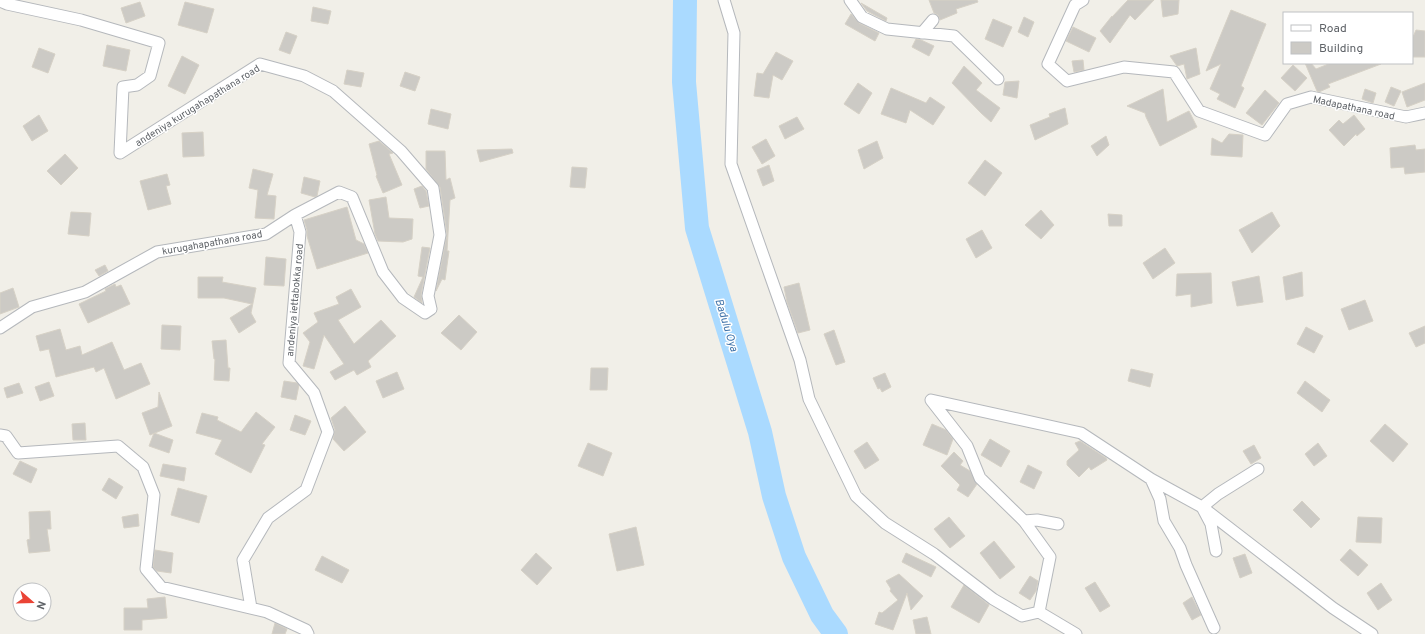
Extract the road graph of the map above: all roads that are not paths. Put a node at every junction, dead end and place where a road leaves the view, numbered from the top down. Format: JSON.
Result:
{"nodes":[{"id":1,"x":724,"y":0,"type":"edge"},
{"id":2,"x":850,"y":0,"type":"edge"},
{"id":3,"x":1083,"y":0,"type":"edge"},
{"id":4,"x":0,"y":1,"type":"edge"},
{"id":5,"x":933,"y":20,"type":"dead end"},
{"id":6,"x":922,"y":33,"type":"junction"},
{"id":7,"x":998,"y":79,"type":"dead end"},
{"id":8,"x":1425,"y":113,"type":"edge"},
{"id":9,"x":433,"y":188,"type":"joint"},
{"id":10,"x":295,"y":215,"type":"junction"},
{"id":11,"x":0,"y":328,"type":"edge"},
{"id":12,"x":0,"y":435,"type":"edge"},
{"id":13,"x":1258,"y":469,"type":"dead end"},
{"id":14,"x":1151,"y":479,"type":"junction"},
{"id":15,"x":1202,"y":507,"type":"junction"},
{"id":16,"x":1024,"y":521,"type":"junction"},
{"id":17,"x":1058,"y":524,"type":"dead end"},
{"id":18,"x":1216,"y":551,"type":"dead end"},
{"id":19,"x":251,"y":608,"type":"junction"},
{"id":20,"x":1039,"y":612,"type":"junction"},
{"id":21,"x":1214,"y":628,"type":"dead end"},
{"id":22,"x":308,"y":634,"type":"edge"},
{"id":23,"x":1076,"y":634,"type":"edge"},
{"id":24,"x":1372,"y":634,"type":"edge"}],
"edges":[{"from":1,"to":20,"type":"street"},
{"from":2,"to":6,"type":"street"},
{"from":3,"to":8,"type":"street","name":"Madapathana road"},
{"from":4,"to":9,"type":"street","name":"andeniya kurugahapathana road"},
{"from":5,"to":6,"type":"street"},
{"from":6,"to":7,"type":"street"},
{"from":9,"to":10,"type":"street","name":"kurugahapathana road"},
{"from":10,"to":11,"type":"street","name":"kurugahapathana road"},
{"from":10,"to":19,"type":"street","name":"andeniya iettabokka road"},
{"from":12,"to":19,"type":"street"},
{"from":13,"to":15,"type":"street"},
{"from":14,"to":15,"type":"street"},
{"from":14,"to":16,"type":"street"},
{"from":14,"to":21,"type":"street"},
{"from":15,"to":18,"type":"street"},
{"from":15,"to":24,"type":"street"},
{"from":16,"to":17,"type":"street"},
{"from":16,"to":20,"type":"street"},
{"from":19,"to":22,"type":"street"},
{"from":20,"to":23,"type":"street"}]}
